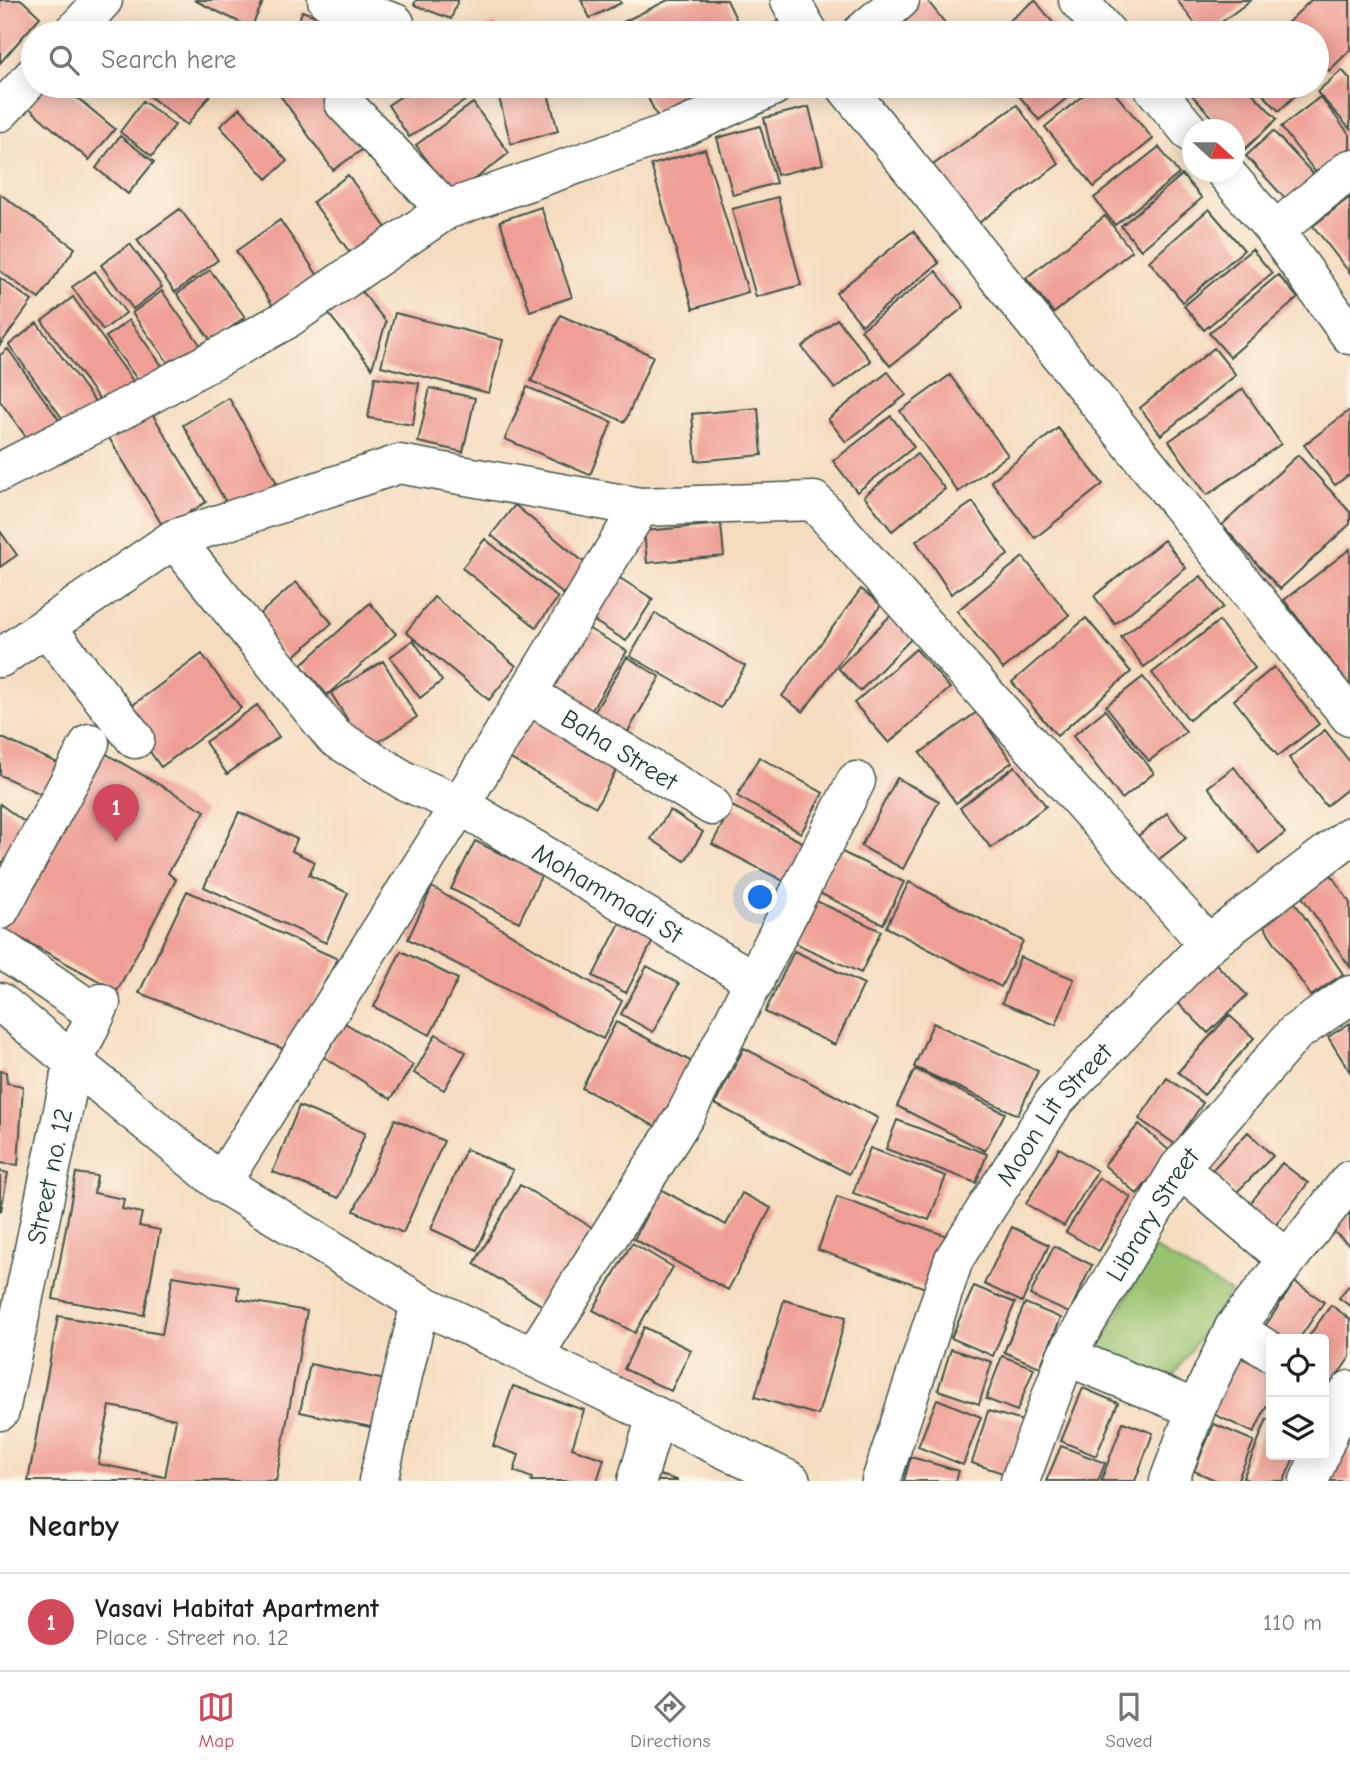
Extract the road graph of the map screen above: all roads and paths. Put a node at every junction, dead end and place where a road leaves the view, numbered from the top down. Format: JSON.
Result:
{"nodes":[{"id":1,"x":103,"y":0,"type":"edge"},
{"id":2,"x":327,"y":0,"type":"edge"},
{"id":3,"x":790,"y":0,"type":"edge"},
{"id":4,"x":901,"y":0,"type":"edge"},
{"id":5,"x":1079,"y":0,"type":"edge"},
{"id":6,"x":84,"y":21,"type":"edge"},
{"id":7,"x":389,"y":21,"type":"edge"},
{"id":8,"x":802,"y":21,"type":"edge"},
{"id":9,"x":876,"y":21,"type":"edge"},
{"id":10,"x":1097,"y":21,"type":"edge"},
{"id":11,"x":21,"y":89,"type":"edge"},
{"id":12,"x":748,"y":98,"type":"edge"},
{"id":13,"x":855,"y":98,"type":"edge"},
{"id":14,"x":1162,"y":98,"type":"edge"},
{"id":15,"x":344,"y":103,"type":"dead end"},
{"id":16,"x":1,"y":110,"type":"edge"},
{"id":17,"x":1182,"y":122,"type":"edge"},
{"id":18,"x":1350,"y":169,"type":"edge"},
{"id":19,"x":1233,"y":182,"type":"edge"},
{"id":20,"x":446,"y":210,"type":"junction"},
{"id":21,"x":1275,"y":231,"type":"junction"},
{"id":22,"x":1350,"y":335,"type":"edge"},
{"id":23,"x":0,"y":472,"type":"edge"},
{"id":24,"x":640,"y":508,"type":"junction"},
{"id":25,"x":174,"y":540,"type":"junction"},
{"id":26,"x":46,"y":627,"type":"junction"},
{"id":27,"x":0,"y":658,"type":"edge"},
{"id":28,"x":528,"y":694,"type":"junction"},
{"id":29,"x":1350,"y":717,"type":"edge"},
{"id":30,"x":135,"y":739,"type":"dead end"},
{"id":31,"x":90,"y":743,"type":"dead end"},
{"id":32,"x":856,"y":781,"type":"dead end"},
{"id":33,"x":460,"y":805,"type":"junction"},
{"id":34,"x":712,"y":806,"type":"dead end"},
{"id":35,"x":1350,"y":836,"type":"edge"},
{"id":36,"x":0,"y":910,"type":"edge"},
{"id":37,"x":1208,"y":944,"type":"junction"},
{"id":38,"x":0,"y":948,"type":"edge"},
{"id":39,"x":755,"y":981,"type":"junction"},
{"id":40,"x":1350,"y":995,"type":"edge"},
{"id":41,"x":0,"y":1002,"type":"edge"},
{"id":42,"x":74,"y":1063,"type":"junction"},
{"id":43,"x":1180,"y":1168,"type":"junction"},
{"id":44,"x":1350,"y":1180,"type":"edge"},
{"id":45,"x":221,"y":1183,"type":"junction"},
{"id":46,"x":1287,"y":1259,"type":"junction"},
{"id":47,"x":420,"y":1303,"type":"junction"},
{"id":48,"x":1234,"y":1328,"type":"junction"},
{"id":49,"x":1266,"y":1349,"type":"edge"},
{"id":50,"x":1066,"y":1356,"type":"junction"},
{"id":51,"x":533,"y":1357,"type":"junction"},
{"id":52,"x":1342,"y":1396,"type":"edge"},
{"id":53,"x":1196,"y":1409,"type":"junction"},
{"id":54,"x":0,"y":1411,"type":"edge"},
{"id":55,"x":656,"y":1416,"type":"junction"},
{"id":56,"x":1329,"y":1431,"type":"edge"},
{"id":57,"x":1318,"y":1460,"type":"edge"},
{"id":58,"x":377,"y":1481,"type":"edge"},
{"id":59,"x":637,"y":1481,"type":"edge"},
{"id":60,"x":791,"y":1481,"type":"edge"},
{"id":61,"x":881,"y":1481,"type":"edge"},
{"id":62,"x":1020,"y":1481,"type":"edge"},
{"id":63,"x":1169,"y":1481,"type":"edge"},
{"id":64,"x":1308,"y":1481,"type":"edge"}],
"edges":[{"from":1,"to":6,"type":"street"},
{"from":2,"to":7,"type":"street"},
{"from":3,"to":8,"type":"street"},
{"from":4,"to":9,"type":"street"},
{"from":5,"to":10,"type":"street"},
{"from":11,"to":16,"type":"street"},
{"from":12,"to":20,"type":"street"},
{"from":13,"to":29,"type":"street"},
{"from":14,"to":17,"type":"street"},
{"from":15,"to":20,"type":"street"},
{"from":18,"to":21,"type":"street"},
{"from":19,"to":21,"type":"street"},
{"from":20,"to":23,"type":"street"},
{"from":21,"to":22,"type":"street"},
{"from":24,"to":25,"type":"street"},
{"from":24,"to":28,"type":"street"},
{"from":24,"to":37,"type":"street"},
{"from":25,"to":26,"type":"street"},
{"from":25,"to":33,"type":"street","name":"Mohammadi St"},
{"from":26,"to":27,"type":"street"},
{"from":26,"to":30,"type":"street"},
{"from":28,"to":33,"type":"street"},
{"from":28,"to":34,"type":"street","name":"Baha Street"},
{"from":31,"to":36,"type":"street"},
{"from":32,"to":39,"type":"street"},
{"from":33,"to":39,"type":"street","name":"Mohammadi St"},
{"from":33,"to":45,"type":"street"},
{"from":35,"to":37,"type":"street","name":"Moon Lit Street"},
{"from":37,"to":61,"type":"street","name":"Moon Lit Street"},
{"from":38,"to":42,"type":"street","name":"Street no. 12"},
{"from":39,"to":51,"type":"street"},
{"from":40,"to":43,"type":"street","name":"Library Street"},
{"from":41,"to":42,"type":"street"},
{"from":42,"to":45,"type":"street"},
{"from":42,"to":54,"type":"street","name":"Street no. 12"},
{"from":43,"to":46,"type":"street"},
{"from":43,"to":50,"type":"street","name":"Library Street"},
{"from":44,"to":46,"type":"street"},
{"from":45,"to":47,"type":"street"},
{"from":46,"to":48,"type":"street"},
{"from":47,"to":51,"type":"street"},
{"from":47,"to":58,"type":"street"},
{"from":48,"to":49,"type":"street"},
{"from":48,"to":53,"type":"street"},
{"from":50,"to":53,"type":"street"},
{"from":50,"to":62,"type":"street","name":"Library Street"},
{"from":51,"to":55,"type":"street"},
{"from":52,"to":56,"type":"street"},
{"from":53,"to":63,"type":"street"},
{"from":55,"to":59,"type":"street"},
{"from":55,"to":60,"type":"street"},
{"from":57,"to":64,"type":"street"}]}
